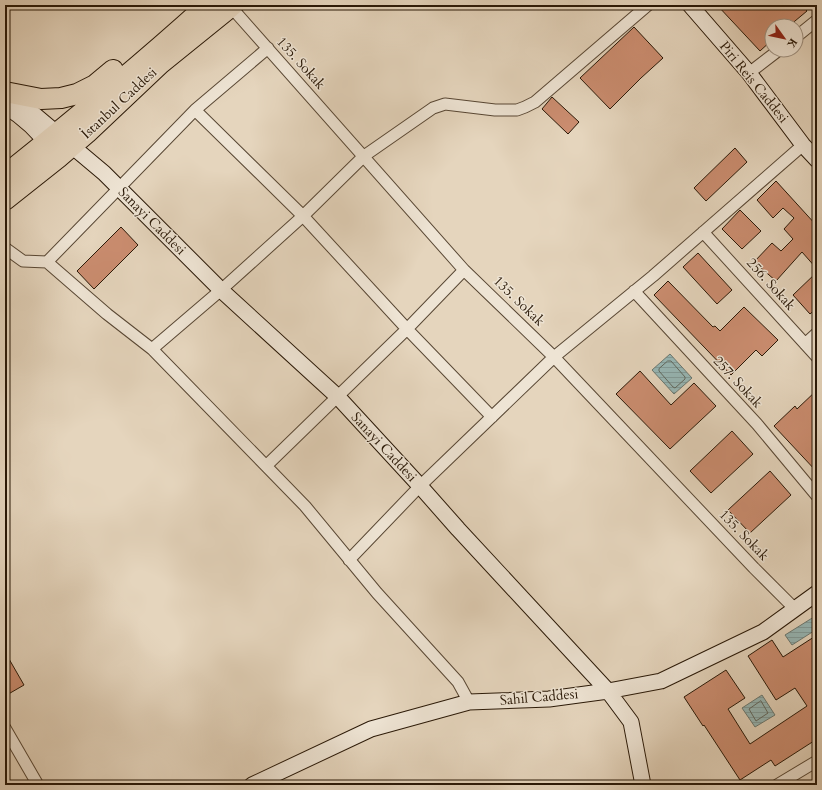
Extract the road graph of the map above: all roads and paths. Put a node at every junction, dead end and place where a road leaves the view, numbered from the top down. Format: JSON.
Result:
{"nodes":[{"id":1,"x":202,"y":5,"type":"edge"},
{"id":2,"x":207,"y":5,"type":"edge"},
{"id":3,"x":648,"y":5,"type":"edge"},
{"id":4,"x":690,"y":5,"type":"edge"},
{"id":5,"x":232,"y":6,"type":"edge"},
{"id":6,"x":817,"y":20,"type":"edge"},
{"id":7,"x":804,"y":31,"type":"edge"},
{"id":8,"x":268,"y":48,"type":"junction"},
{"id":9,"x":769,"y":58,"type":"edge"},
{"id":10,"x":750,"y":73,"type":"junction"},
{"id":11,"x":5,"y":93,"type":"edge"},
{"id":12,"x":5,"y":106,"type":"edge"},
{"id":13,"x":195,"y":110,"type":"junction"},
{"id":14,"x":59,"y":145,"type":"junction"},
{"id":15,"x":803,"y":145,"type":"junction"},
{"id":16,"x":364,"y":156,"type":"junction"},
{"id":17,"x":817,"y":160,"type":"edge"},
{"id":18,"x":5,"y":175,"type":"edge"},
{"id":19,"x":119,"y":187,"type":"junction"},
{"id":20,"x":5,"y":200,"type":"edge"},
{"id":21,"x":303,"y":216,"type":"junction"},
{"id":22,"x":703,"y":232,"type":"junction"},
{"id":23,"x":5,"y":248,"type":"edge"},
{"id":24,"x":46,"y":262,"type":"junction"},
{"id":25,"x":464,"y":270,"type":"junction"},
{"id":26,"x":221,"y":290,"type":"junction"},
{"id":27,"x":634,"y":291,"type":"junction"},
{"id":28,"x":407,"y":329,"type":"junction"},
{"id":29,"x":817,"y":333,"type":"edge"},
{"id":30,"x":805,"y":344,"type":"junction"},
{"id":31,"x":152,"y":349,"type":"junction"},
{"id":32,"x":554,"y":357,"type":"junction"},
{"id":33,"x":817,"y":357,"type":"edge"},
{"id":34,"x":338,"y":397,"type":"junction"},
{"id":35,"x":492,"y":417,"type":"junction"},
{"id":36,"x":266,"y":466,"type":"junction"},
{"id":37,"x":420,"y":486,"type":"junction"},
{"id":38,"x":817,"y":496,"type":"edge"},
{"id":39,"x":349,"y":560,"type":"junction"},
{"id":40,"x":817,"y":593,"type":"edge"},
{"id":41,"x":794,"y":609,"type":"junction"},
{"id":42,"x":608,"y":691,"type":"junction"},
{"id":43,"x":469,"y":702,"type":"junction"},
{"id":44,"x":5,"y":728,"type":"edge"},
{"id":45,"x":817,"y":762,"type":"edge"},
{"id":46,"x":38,"y":785,"type":"edge"},
{"id":47,"x":252,"y":785,"type":"edge"},
{"id":48,"x":643,"y":785,"type":"edge"},
{"id":49,"x":777,"y":785,"type":"edge"}],
"edges":[{"from":1,"to":11,"type":"highway"},
{"from":2,"to":14,"type":"highway"},
{"from":3,"to":16,"type":"street"},
{"from":4,"to":10,"type":"street","name":"Piri Reis Caddesi"},
{"from":5,"to":8,"type":"street","name":"135. Sokak"},
{"from":5,"to":14,"type":"highway","name":"İstanbul Caddesi"},
{"from":6,"to":7,"type":"street"},
{"from":8,"to":13,"type":"street"},
{"from":8,"to":16,"type":"street","name":"135. Sokak"},
{"from":9,"to":10,"type":"street"},
{"from":10,"to":15,"type":"street","name":"Piri Reis Caddesi"},
{"from":11,"to":14,"type":"street"},
{"from":12,"to":14,"type":"street"},
{"from":13,"to":19,"type":"street"},
{"from":13,"to":21,"type":"street"},
{"from":14,"to":18,"type":"highway"},
{"from":14,"to":19,"type":"street","name":"Sanayi Caddesi"},
{"from":14,"to":20,"type":"highway","name":"İstanbul Caddesi"},
{"from":15,"to":17,"type":"street","name":"Piri Reis Caddesi"},
{"from":15,"to":22,"type":"street"},
{"from":16,"to":21,"type":"street"},
{"from":16,"to":25,"type":"street","name":"135. Sokak"},
{"from":19,"to":24,"type":"street"},
{"from":19,"to":26,"type":"street","name":"Sanayi Caddesi"},
{"from":21,"to":26,"type":"street"},
{"from":21,"to":28,"type":"street"},
{"from":22,"to":27,"type":"street"},
{"from":22,"to":30,"type":"street","name":"256. Sokak"},
{"from":23,"to":24,"type":"street"},
{"from":24,"to":31,"type":"street"},
{"from":25,"to":28,"type":"street"},
{"from":25,"to":32,"type":"street","name":"135. Sokak"},
{"from":26,"to":31,"type":"street"},
{"from":26,"to":34,"type":"street","name":"Sanayi Caddesi"},
{"from":27,"to":32,"type":"street"},
{"from":27,"to":38,"type":"street","name":"257. Sokak"},
{"from":28,"to":34,"type":"street"},
{"from":28,"to":35,"type":"street"},
{"from":29,"to":30,"type":"street"},
{"from":30,"to":33,"type":"street","name":"256. Sokak"},
{"from":31,"to":36,"type":"street"},
{"from":32,"to":35,"type":"street"},
{"from":32,"to":41,"type":"street","name":"135. Sokak"},
{"from":34,"to":36,"type":"street"},
{"from":34,"to":37,"type":"street","name":"Sanayi Caddesi"},
{"from":35,"to":37,"type":"street"},
{"from":36,"to":39,"type":"street"},
{"from":37,"to":39,"type":"street"},
{"from":37,"to":42,"type":"street","name":"Sanayi Caddesi"},
{"from":39,"to":43,"type":"street"},
{"from":40,"to":41,"type":"street","name":"Sahil Caddesi"},
{"from":41,"to":42,"type":"street","name":"Sahil Caddesi"},
{"from":42,"to":43,"type":"street","name":"Sahil Caddesi"},
{"from":42,"to":48,"type":"street","name":"Sanayi Caddesi"},
{"from":43,"to":47,"type":"street","name":"Sahil Caddesi"},
{"from":44,"to":46,"type":"street"},
{"from":45,"to":49,"type":"street"}]}
